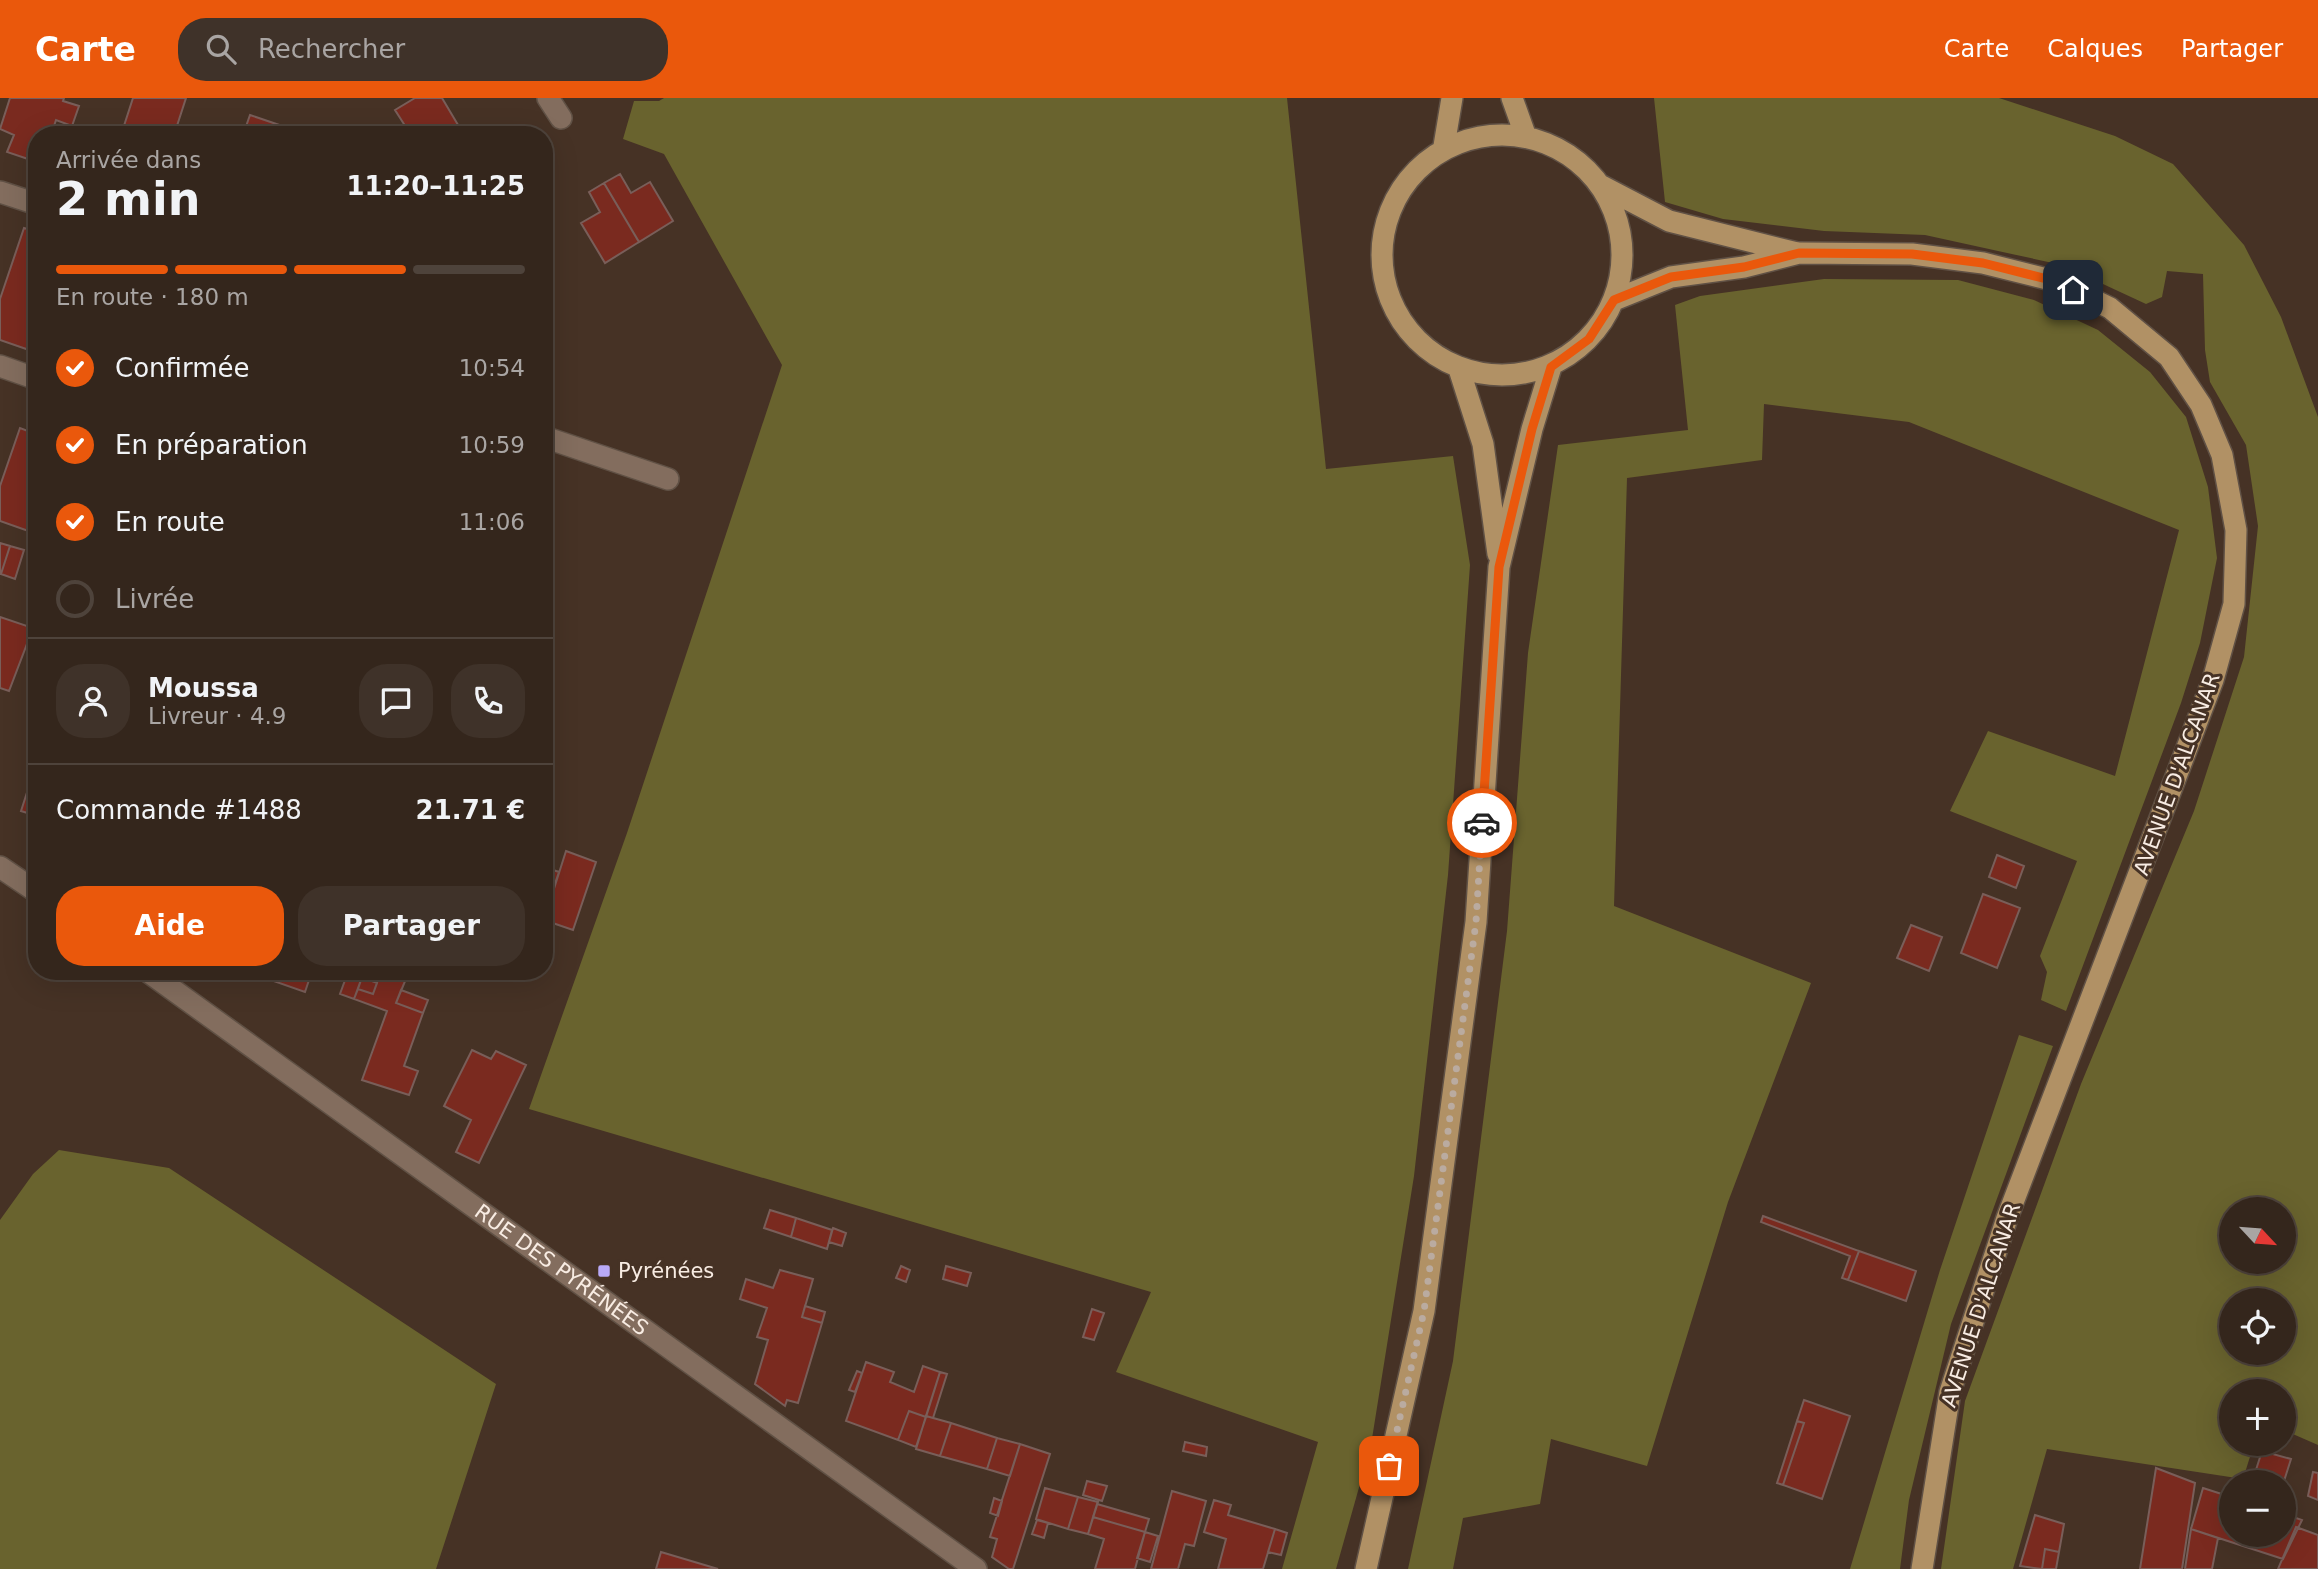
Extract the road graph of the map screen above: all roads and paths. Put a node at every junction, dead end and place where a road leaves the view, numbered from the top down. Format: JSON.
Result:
{"nodes":[{"id":1,"x":548,"y":98,"type":"edge"},
{"id":2,"x":1452,"y":98,"type":"edge"},
{"id":3,"x":1512,"y":98,"type":"edge"},
{"id":4,"x":561,"y":118,"type":"dead end"},
{"id":5,"x":1526,"y":137,"type":"junction"},
{"id":6,"x":1444,"y":146,"type":"junction"},
{"id":7,"x":1600,"y":186,"type":"junction"},
{"id":8,"x":0,"y":192,"type":"edge"},
{"id":9,"x":28,"y":201,"type":"edge"},
{"id":10,"x":1799,"y":253,"type":"junction"},
{"id":11,"x":1614,"y":300,"type":"junction"},
{"id":12,"x":0,"y":366,"type":"edge"},
{"id":13,"x":1551,"y":367,"type":"junction"},
{"id":14,"x":1459,"y":369,"type":"junction"},
{"id":15,"x":28,"y":376,"type":"edge"},
{"id":16,"x":553,"y":440,"type":"edge"},
{"id":17,"x":668,"y":479,"type":"dead end"},
{"id":18,"x":1499,"y":567,"type":"junction"},
{"id":19,"x":0,"y":867,"type":"edge"},
{"id":20,"x":28,"y":886,"type":"edge"},
{"id":21,"x":159,"y":980,"type":"edge"},
{"id":22,"x":976,"y":1569,"type":"edge"},
{"id":23,"x":1366,"y":1569,"type":"edge"},
{"id":24,"x":1922,"y":1569,"type":"edge"}],
"edges":[{"from":1,"to":4,"type":"street"},
{"from":2,"to":6,"type":"main road"},
{"from":3,"to":5,"type":"main road"},
{"from":5,"to":6,"type":"main road"},
{"from":5,"to":7,"type":"main road"},
{"from":6,"to":14,"type":"main road"},
{"from":7,"to":10,"type":"main road"},
{"from":7,"to":11,"type":"main road"},
{"from":8,"to":9,"type":"street"},
{"from":10,"to":11,"type":"main road"},
{"from":10,"to":24,"type":"main road","name":"AVENUE D'ALCANAR"},
{"from":11,"to":13,"type":"main road"},
{"from":12,"to":15,"type":"street"},
{"from":13,"to":14,"type":"main road"},
{"from":13,"to":18,"type":"main road"},
{"from":14,"to":18,"type":"main road"},
{"from":16,"to":17,"type":"street"},
{"from":18,"to":23,"type":"main road"},
{"from":19,"to":20,"type":"street"},
{"from":21,"to":22,"type":"street","name":"RUE DES PYRÉNÉES"}]}
